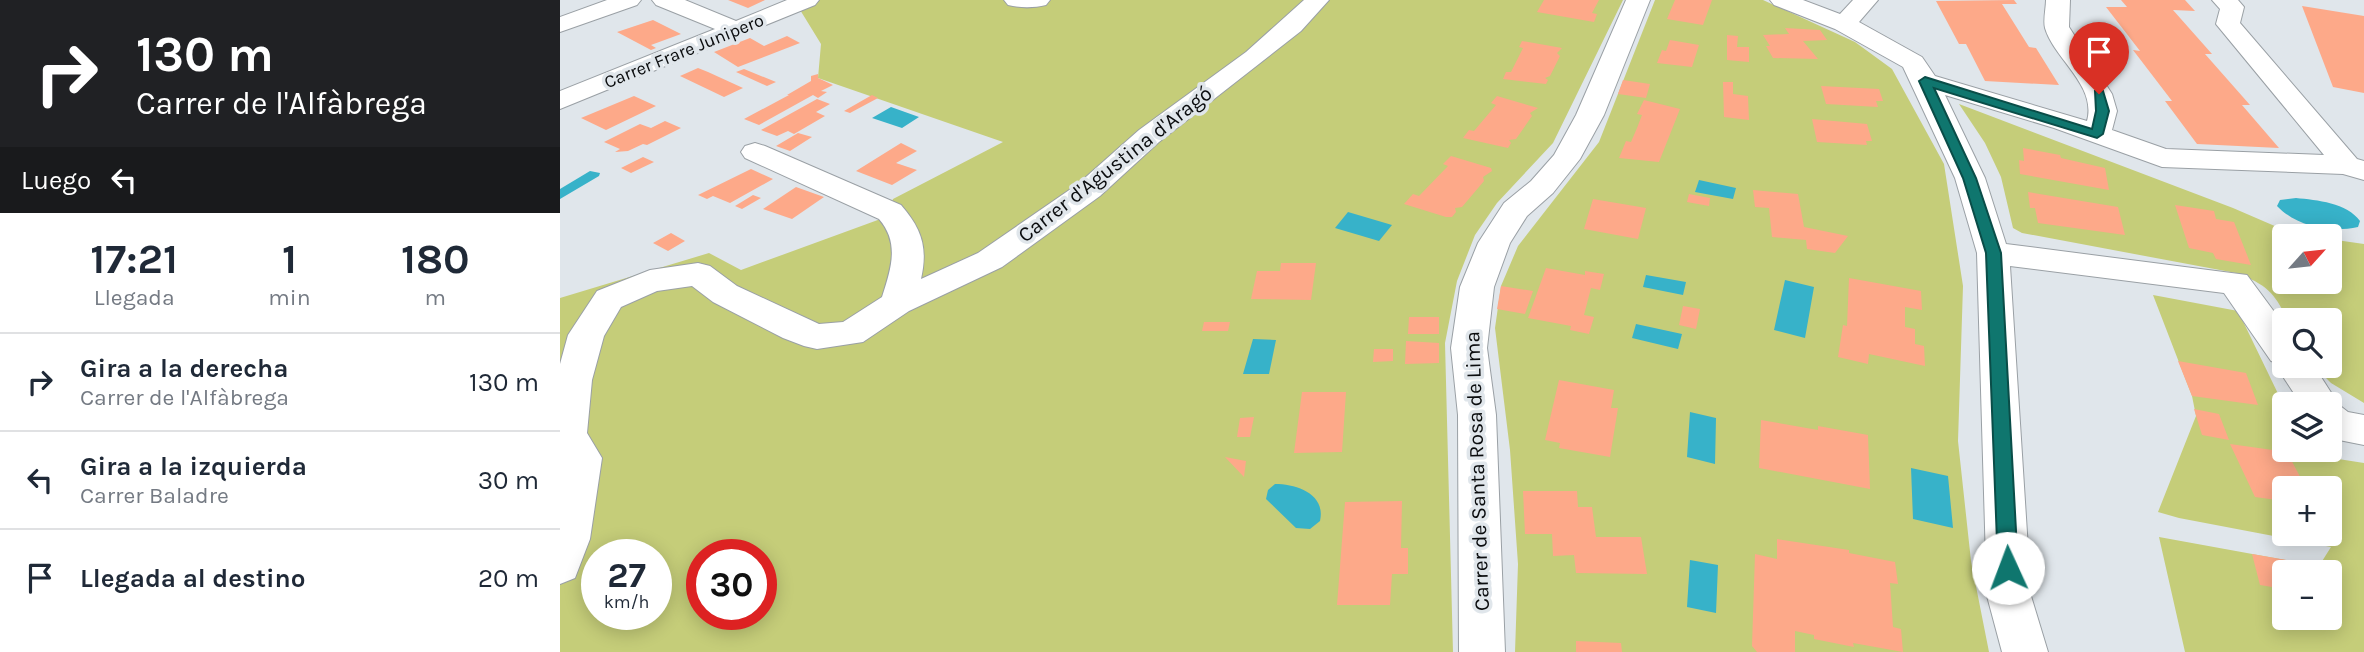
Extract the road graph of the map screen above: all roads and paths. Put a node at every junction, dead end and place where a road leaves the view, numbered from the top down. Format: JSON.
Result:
{"nodes":[{"id":1,"x":629,"y":0,"type":"edge"},
{"id":2,"x":664,"y":0,"type":"edge"},
{"id":3,"x":807,"y":0,"type":"edge"},
{"id":4,"x":1016,"y":0,"type":"edge"},
{"id":5,"x":1038,"y":0,"type":"edge"},
{"id":6,"x":1317,"y":0,"type":"edge"},
{"id":7,"x":1638,"y":0,"type":"edge"},
{"id":8,"x":1782,"y":0,"type":"edge"},
{"id":9,"x":2058,"y":0,"type":"edge"},
{"id":10,"x":2224,"y":0,"type":"edge"},
{"id":11,"x":1855,"y":12,"type":"edge"},
{"id":12,"x":560,"y":26,"type":"edge"},
{"id":13,"x":738,"y":30,"type":"junction"},
{"id":14,"x":1925,"y":81,"type":"junction"},
{"id":15,"x":560,"y":100,"type":"edge"},
{"id":16,"x":2097,"y":134,"type":"junction"},
{"id":17,"x":755,"y":152,"type":"dead end"},
{"id":18,"x":2355,"y":168,"type":"edge"},
{"id":19,"x":1993,"y":253,"type":"junction"},
{"id":20,"x":897,"y":303,"type":"junction"},
{"id":21,"x":2272,"y":335,"type":"edge"},
{"id":22,"x":2342,"y":426,"type":"edge"},
{"id":23,"x":2364,"y":430,"type":"edge"},
{"id":24,"x":560,"y":565,"type":"edge"},
{"id":25,"x":1482,"y":652,"type":"edge"},
{"id":26,"x":2025,"y":652,"type":"edge"}],
"edges":[{"from":1,"to":12,"type":"street"},
{"from":2,"to":13,"type":"street"},
{"from":3,"to":13,"type":"street","name":"Carrer Frare Junipero"},
{"from":4,"to":5,"type":"street"},
{"from":6,"to":20,"type":"street","name":"Carrer d'Agustina d'Aragó"},
{"from":7,"to":25,"type":"street","name":"Carrer de Santa Rosa de Lima"},
{"from":8,"to":11,"type":"street"},
{"from":9,"to":16,"type":"street"},
{"from":10,"to":18,"type":"street"},
{"from":11,"to":14,"type":"street"},
{"from":13,"to":15,"type":"street","name":"Carrer Frare Junipero"},
{"from":14,"to":16,"type":"street"},
{"from":14,"to":19,"type":"street"},
{"from":16,"to":18,"type":"street"},
{"from":17,"to":20,"type":"street"},
{"from":19,"to":21,"type":"street"},
{"from":19,"to":26,"type":"street"},
{"from":20,"to":24,"type":"street","name":"Carrer d'Agustina d'Aragó"},
{"from":22,"to":23,"type":"street"}]}
